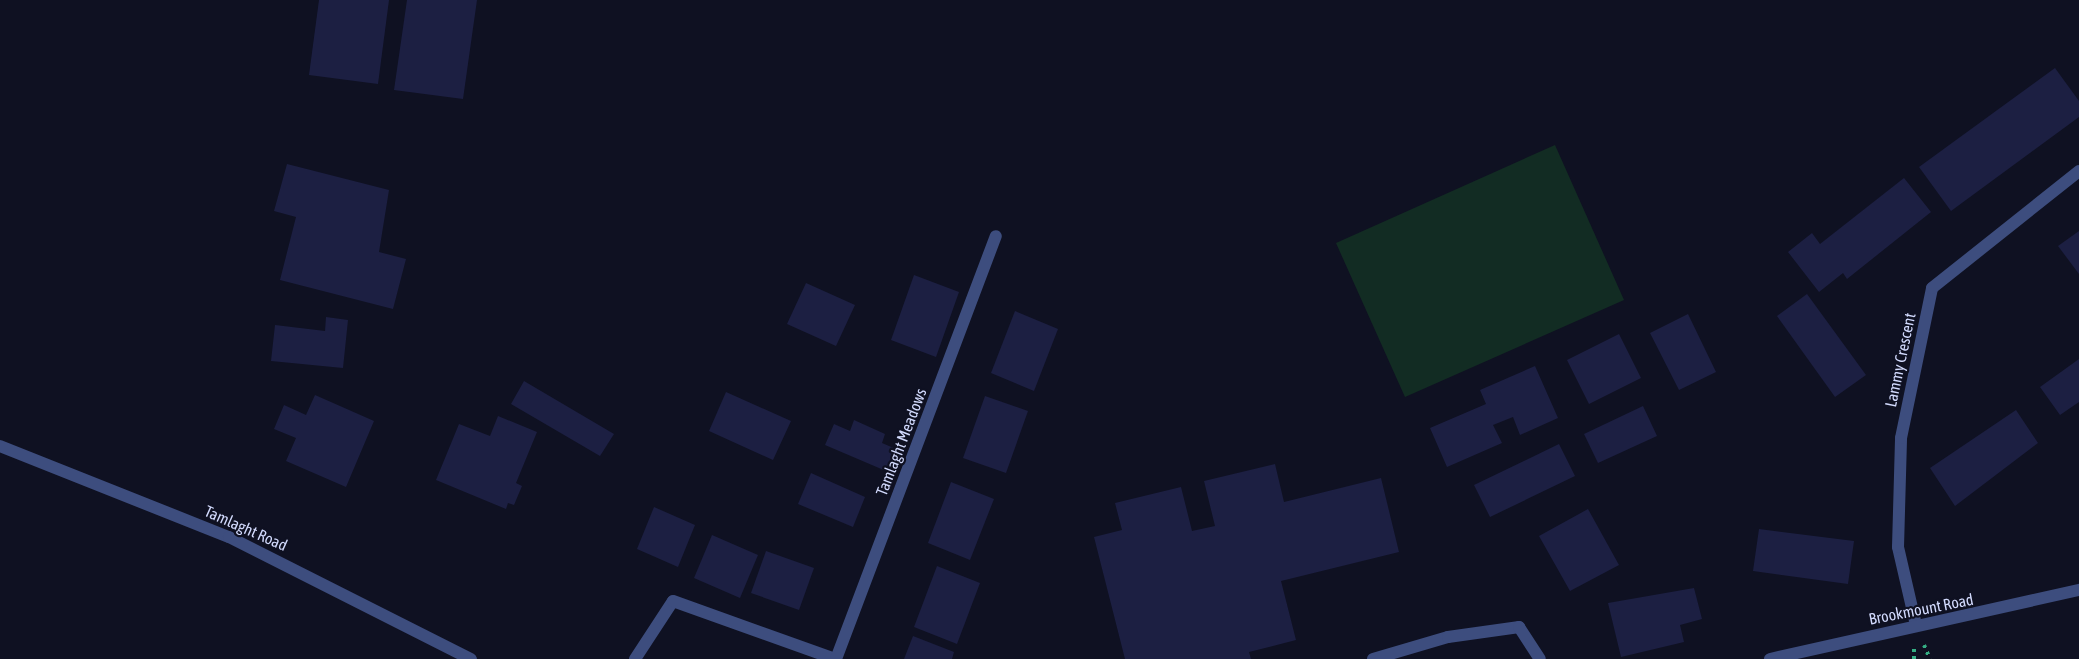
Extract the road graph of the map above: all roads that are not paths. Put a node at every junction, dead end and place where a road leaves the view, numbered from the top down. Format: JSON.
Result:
{"nodes":[{"id":1,"x":2079,"y":171,"type":"edge"},
{"id":2,"x":996,"y":236,"type":"dead end"},
{"id":3,"x":0,"y":446,"type":"edge"},
{"id":4,"x":2079,"y":590,"type":"edge"},
{"id":5,"x":1916,"y":625,"type":"junction"},
{"id":6,"x":471,"y":659,"type":"edge"},
{"id":7,"x":635,"y":659,"type":"edge"},
{"id":8,"x":835,"y":659,"type":"edge"},
{"id":9,"x":1373,"y":659,"type":"edge"},
{"id":10,"x":1540,"y":659,"type":"edge"},
{"id":11,"x":1770,"y":659,"type":"edge"}],
"edges":[{"from":1,"to":5,"type":"street","name":"Lammy Crescent"},
{"from":2,"to":8,"type":"street","name":"Tamlaght Meadows"},
{"from":3,"to":6,"type":"street","name":"Tamlaght Road"},
{"from":4,"to":5,"type":"street","name":"Brookmount Road"},
{"from":5,"to":11,"type":"street","name":"Brookmount Road"},
{"from":7,"to":8,"type":"street","name":"Tamlaght Meadows"},
{"from":9,"to":10,"type":"street"}]}
